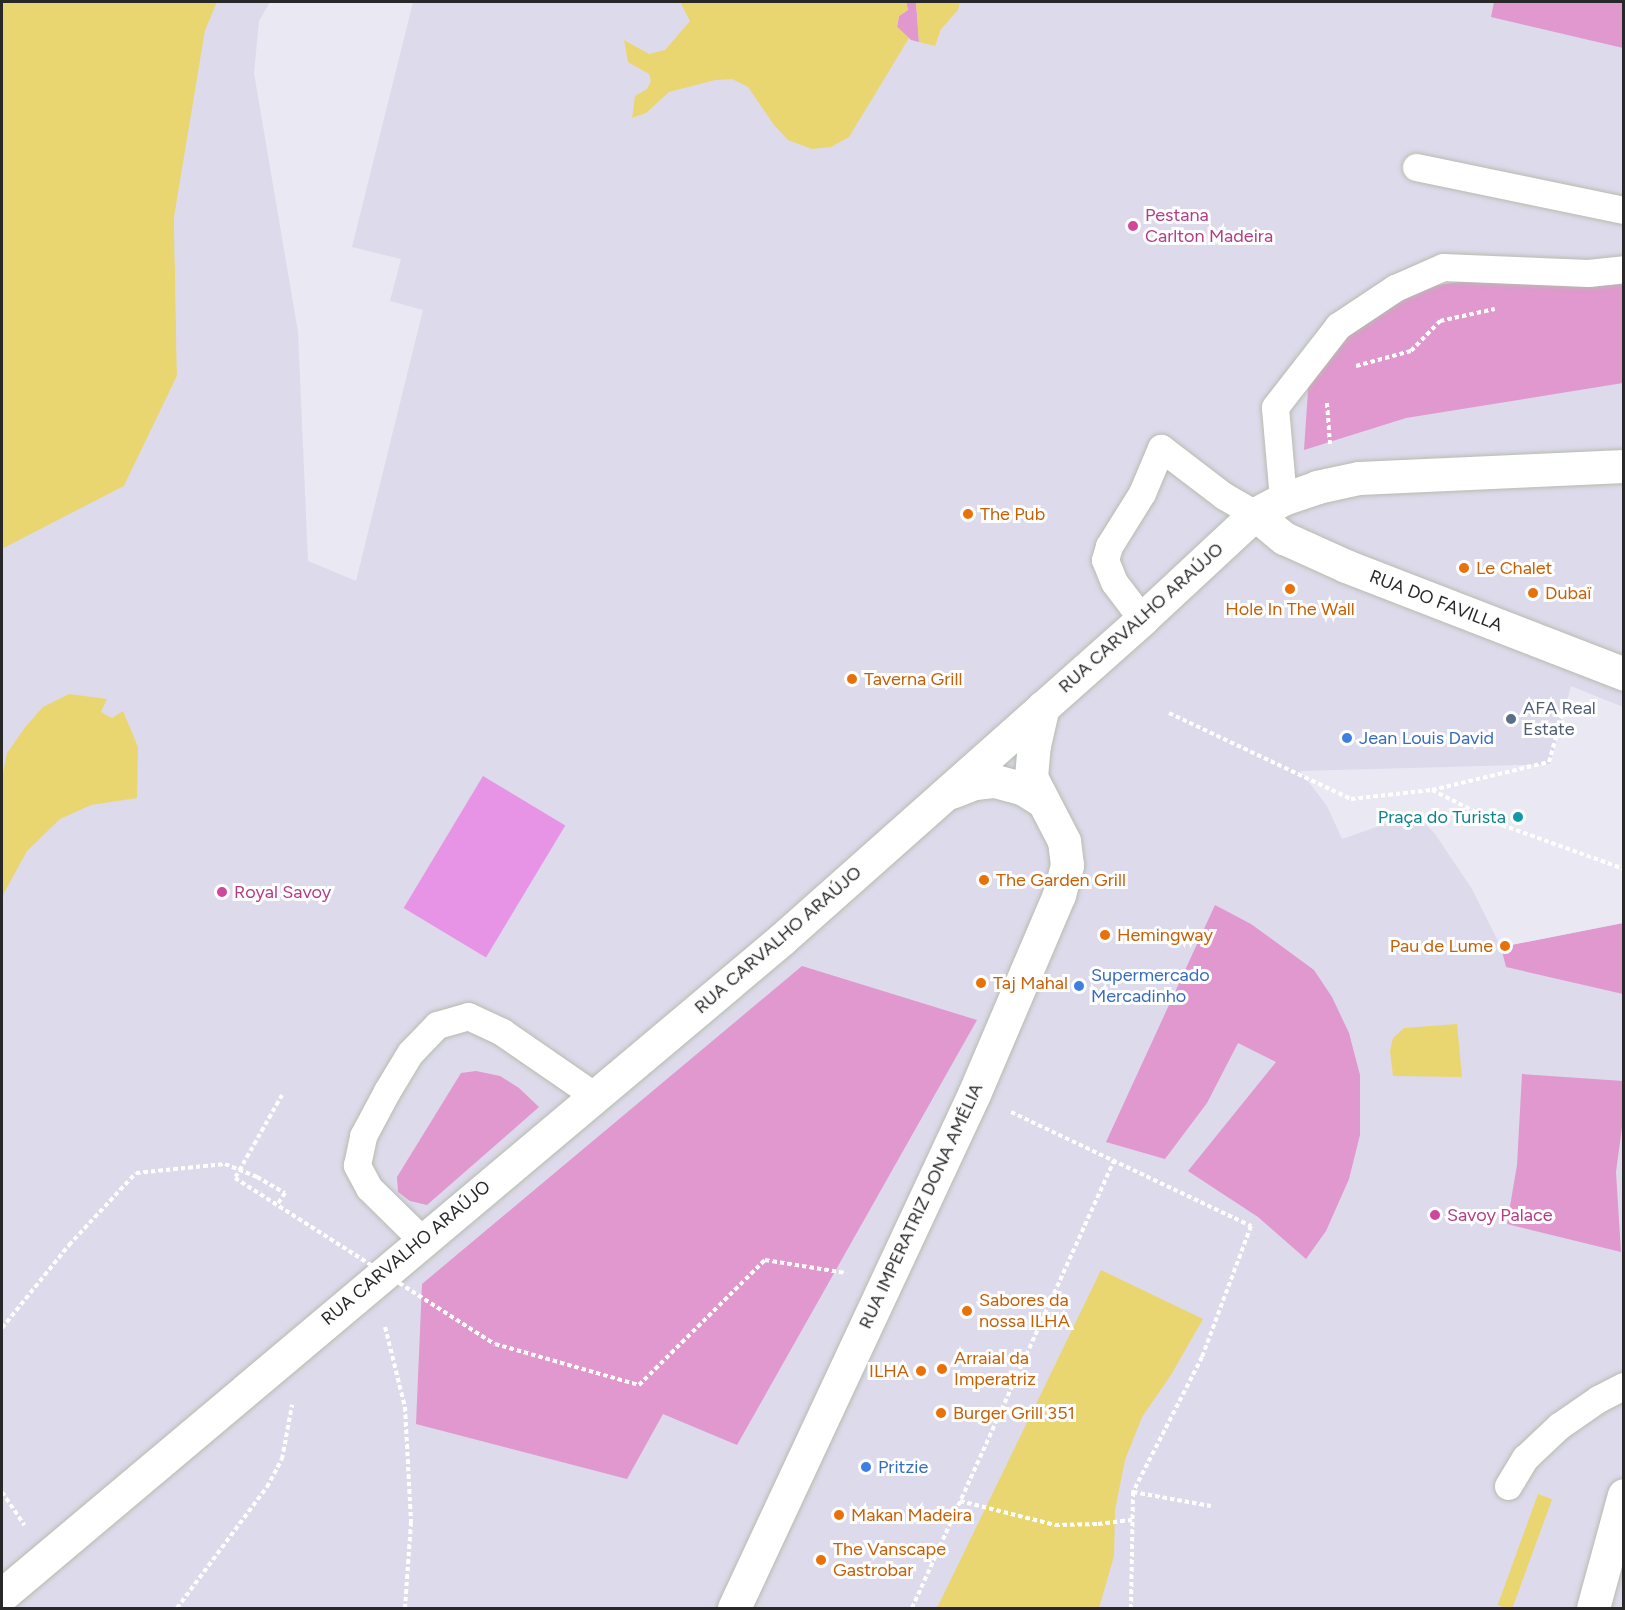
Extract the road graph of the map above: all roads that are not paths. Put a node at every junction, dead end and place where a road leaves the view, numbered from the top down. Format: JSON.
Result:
{"nodes":[{"id":1,"x":1416,"y":167,"type":"dead end"},
{"id":2,"x":1623,"y":210,"type":"edge"},
{"id":3,"x":1623,"y":270,"type":"edge"},
{"id":4,"x":1623,"y":466,"type":"edge"},
{"id":5,"x":1283,"y":499,"type":"junction"},
{"id":6,"x":1255,"y":514,"type":"junction"},
{"id":7,"x":1142,"y":619,"type":"junction"},
{"id":8,"x":1623,"y":674,"type":"edge"},
{"id":9,"x":1043,"y":707,"type":"junction"},
{"id":10,"x":946,"y":793,"type":"junction"},
{"id":11,"x":1041,"y":800,"type":"junction"},
{"id":12,"x":595,"y":1096,"type":"junction"},
{"id":13,"x":422,"y":1240,"type":"junction"},
{"id":14,"x":1623,"y":1386,"type":"edge"},
{"id":15,"x":1508,"y":1486,"type":"dead end"},
{"id":16,"x":1623,"y":1495,"type":"edge"},
{"id":17,"x":2,"y":1595,"type":"edge"},
{"id":18,"x":734,"y":1608,"type":"edge"},
{"id":19,"x":1593,"y":1608,"type":"edge"}],
"edges":[{"from":1,"to":2,"type":"lane"},
{"from":3,"to":5,"type":"lane"},
{"from":4,"to":5,"type":"street","name":"RUA CARVALHO ARAÚJO"},
{"from":5,"to":6,"type":"street","name":"RUA CARVALHO ARAÚJO"},
{"from":6,"to":7,"type":"street","name":"RUA CARVALHO ARAÚJO"},
{"from":6,"to":7,"type":"lane"},
{"from":6,"to":8,"type":"street","name":"RUA DO FAVILLA"},
{"from":7,"to":9,"type":"street","name":"RUA CARVALHO ARAÚJO"},
{"from":9,"to":10,"type":"street","name":"RUA CARVALHO ARAÚJO"},
{"from":9,"to":11,"type":"street","name":"RUA IMPERATRIZ DONA AMÉLIA"},
{"from":10,"to":11,"type":"street","name":"RUA IMPERATRIZ DONA AMÉLIA"},
{"from":10,"to":12,"type":"street","name":"RUA CARVALHO ARAÚJO"},
{"from":11,"to":18,"type":"street","name":"RUA IMPERATRIZ DONA AMÉLIA"},
{"from":12,"to":13,"type":"street","name":"RUA CARVALHO ARAÚJO"},
{"from":12,"to":13,"type":"lane"},
{"from":13,"to":17,"type":"street","name":"RUA CARVALHO ARAÚJO"},
{"from":14,"to":15,"type":"lane"},
{"from":16,"to":19,"type":"street"}]}
